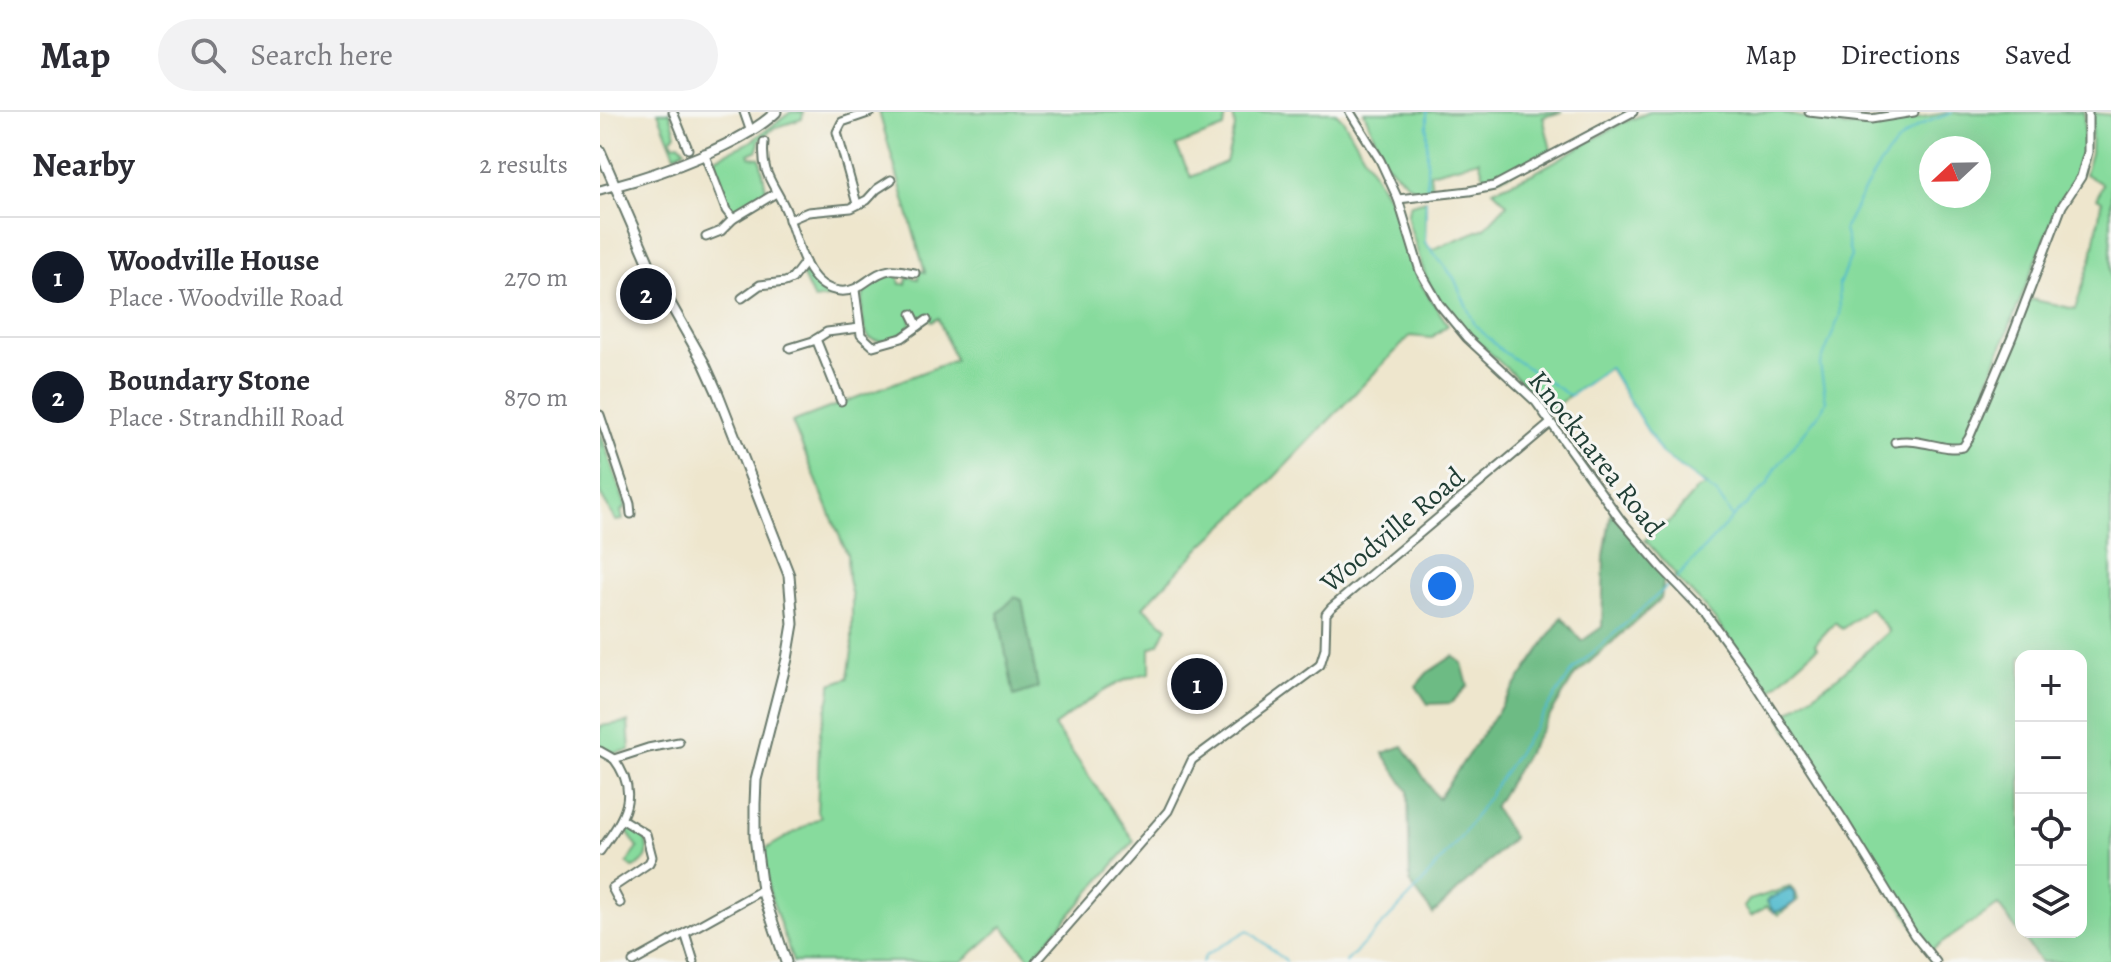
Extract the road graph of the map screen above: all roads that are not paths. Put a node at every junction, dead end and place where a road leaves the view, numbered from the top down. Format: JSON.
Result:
{"nodes":[{"id":1,"x":673,"y":112,"type":"edge"},
{"id":2,"x":744,"y":112,"type":"edge"},
{"id":3,"x":776,"y":112,"type":"edge"},
{"id":4,"x":1350,"y":112,"type":"edge"},
{"id":5,"x":1633,"y":112,"type":"edge"},
{"id":6,"x":1809,"y":112,"type":"edge"},
{"id":7,"x":1914,"y":112,"type":"edge"},
{"id":8,"x":2088,"y":112,"type":"edge"},
{"id":9,"x":865,"y":113,"type":"edge"},
{"id":10,"x":751,"y":132,"type":"junction"},
{"id":11,"x":681,"y":136,"type":"junction"},
{"id":12,"x":672,"y":139,"type":"dead end"},
{"id":13,"x":764,"y":142,"type":"dead end"},
{"id":14,"x":688,"y":149,"type":"dead end"},
{"id":15,"x":600,"y":151,"type":"edge"},
{"id":16,"x":704,"y":153,"type":"junction"},
{"id":17,"x":763,"y":153,"type":"junction"},
{"id":18,"x":753,"y":155,"type":"dead end"},
{"id":19,"x":891,"y":180,"type":"dead end"},
{"id":20,"x":614,"y":186,"type":"junction"},
{"id":21,"x":600,"y":190,"type":"edge"},
{"id":22,"x":776,"y":193,"type":"junction"},
{"id":23,"x":1398,"y":199,"type":"junction"},
{"id":24,"x":857,"y":204,"type":"junction"},
{"id":25,"x":733,"y":219,"type":"junction"},
{"id":26,"x":789,"y":220,"type":"junction"},
{"id":27,"x":706,"y":237,"type":"dead end"},
{"id":28,"x":805,"y":262,"type":"junction"},
{"id":29,"x":909,"y":275,"type":"dead end"},
{"id":30,"x":855,"y":290,"type":"junction"},
{"id":31,"x":742,"y":298,"type":"dead end"},
{"id":32,"x":912,"y":314,"type":"dead end"},
{"id":33,"x":927,"y":320,"type":"dead end"},
{"id":34,"x":918,"y":326,"type":"junction"},
{"id":35,"x":860,"y":328,"type":"junction"},
{"id":36,"x":816,"y":339,"type":"junction"},
{"id":37,"x":790,"y":348,"type":"dead end"},
{"id":38,"x":841,"y":401,"type":"dead end"},
{"id":39,"x":600,"y":415,"type":"edge"},
{"id":40,"x":1551,"y":423,"type":"junction"},
{"id":41,"x":1895,"y":442,"type":"dead end"},
{"id":42,"x":631,"y":514,"type":"dead end"},
{"id":43,"x":679,"y":742,"type":"dead end"},
{"id":44,"x":600,"y":751,"type":"edge"},
{"id":45,"x":614,"y":759,"type":"junction"},
{"id":46,"x":623,"y":820,"type":"junction"},
{"id":47,"x":600,"y":851,"type":"edge"},
{"id":48,"x":762,"y":890,"type":"junction"},
{"id":49,"x":620,"y":903,"type":"dead end"},
{"id":50,"x":685,"y":933,"type":"junction"},
{"id":51,"x":633,"y":962,"type":"edge"},
{"id":52,"x":694,"y":962,"type":"edge"},
{"id":53,"x":786,"y":962,"type":"edge"},
{"id":54,"x":1036,"y":962,"type":"edge"},
{"id":55,"x":1936,"y":962,"type":"edge"}],
"edges":[{"from":1,"to":11,"type":"street"},
{"from":2,"to":10,"type":"street"},
{"from":3,"to":10,"type":"main road"},
{"from":4,"to":23,"type":"street","name":"Knocknarea Road"},
{"from":5,"to":23,"type":"street"},
{"from":6,"to":7,"type":"street"},
{"from":8,"to":41,"type":"street"},
{"from":9,"to":24,"type":"street"},
{"from":10,"to":16,"type":"main road"},
{"from":11,"to":12,"type":"street"},
{"from":11,"to":14,"type":"street"},
{"from":13,"to":17,"type":"street"},
{"from":15,"to":20,"type":"main road"},
{"from":16,"to":20,"type":"main road"},
{"from":16,"to":25,"type":"street"},
{"from":17,"to":18,"type":"street"},
{"from":17,"to":22,"type":"street"},
{"from":19,"to":24,"type":"street"},
{"from":20,"to":21,"type":"street"},
{"from":20,"to":48,"type":"main road"},
{"from":22,"to":25,"type":"street"},
{"from":22,"to":26,"type":"street"},
{"from":23,"to":40,"type":"street","name":"Knocknarea Road"},
{"from":24,"to":26,"type":"street"},
{"from":25,"to":27,"type":"street"},
{"from":26,"to":28,"type":"street"},
{"from":28,"to":30,"type":"street"},
{"from":28,"to":31,"type":"street"},
{"from":29,"to":30,"type":"street"},
{"from":30,"to":35,"type":"street"},
{"from":32,"to":34,"type":"street"},
{"from":33,"to":34,"type":"street"},
{"from":34,"to":35,"type":"street"},
{"from":35,"to":36,"type":"street"},
{"from":36,"to":37,"type":"street"},
{"from":36,"to":38,"type":"street"},
{"from":39,"to":42,"type":"street"},
{"from":40,"to":54,"type":"street","name":"Woodville Road"},
{"from":40,"to":55,"type":"street","name":"Knocknarea Road"},
{"from":43,"to":45,"type":"street"},
{"from":44,"to":45,"type":"street"},
{"from":45,"to":46,"type":"street"},
{"from":46,"to":47,"type":"street"},
{"from":46,"to":49,"type":"street"},
{"from":48,"to":50,"type":"street"},
{"from":48,"to":53,"type":"main road"},
{"from":50,"to":51,"type":"street"},
{"from":50,"to":52,"type":"street"}]}
